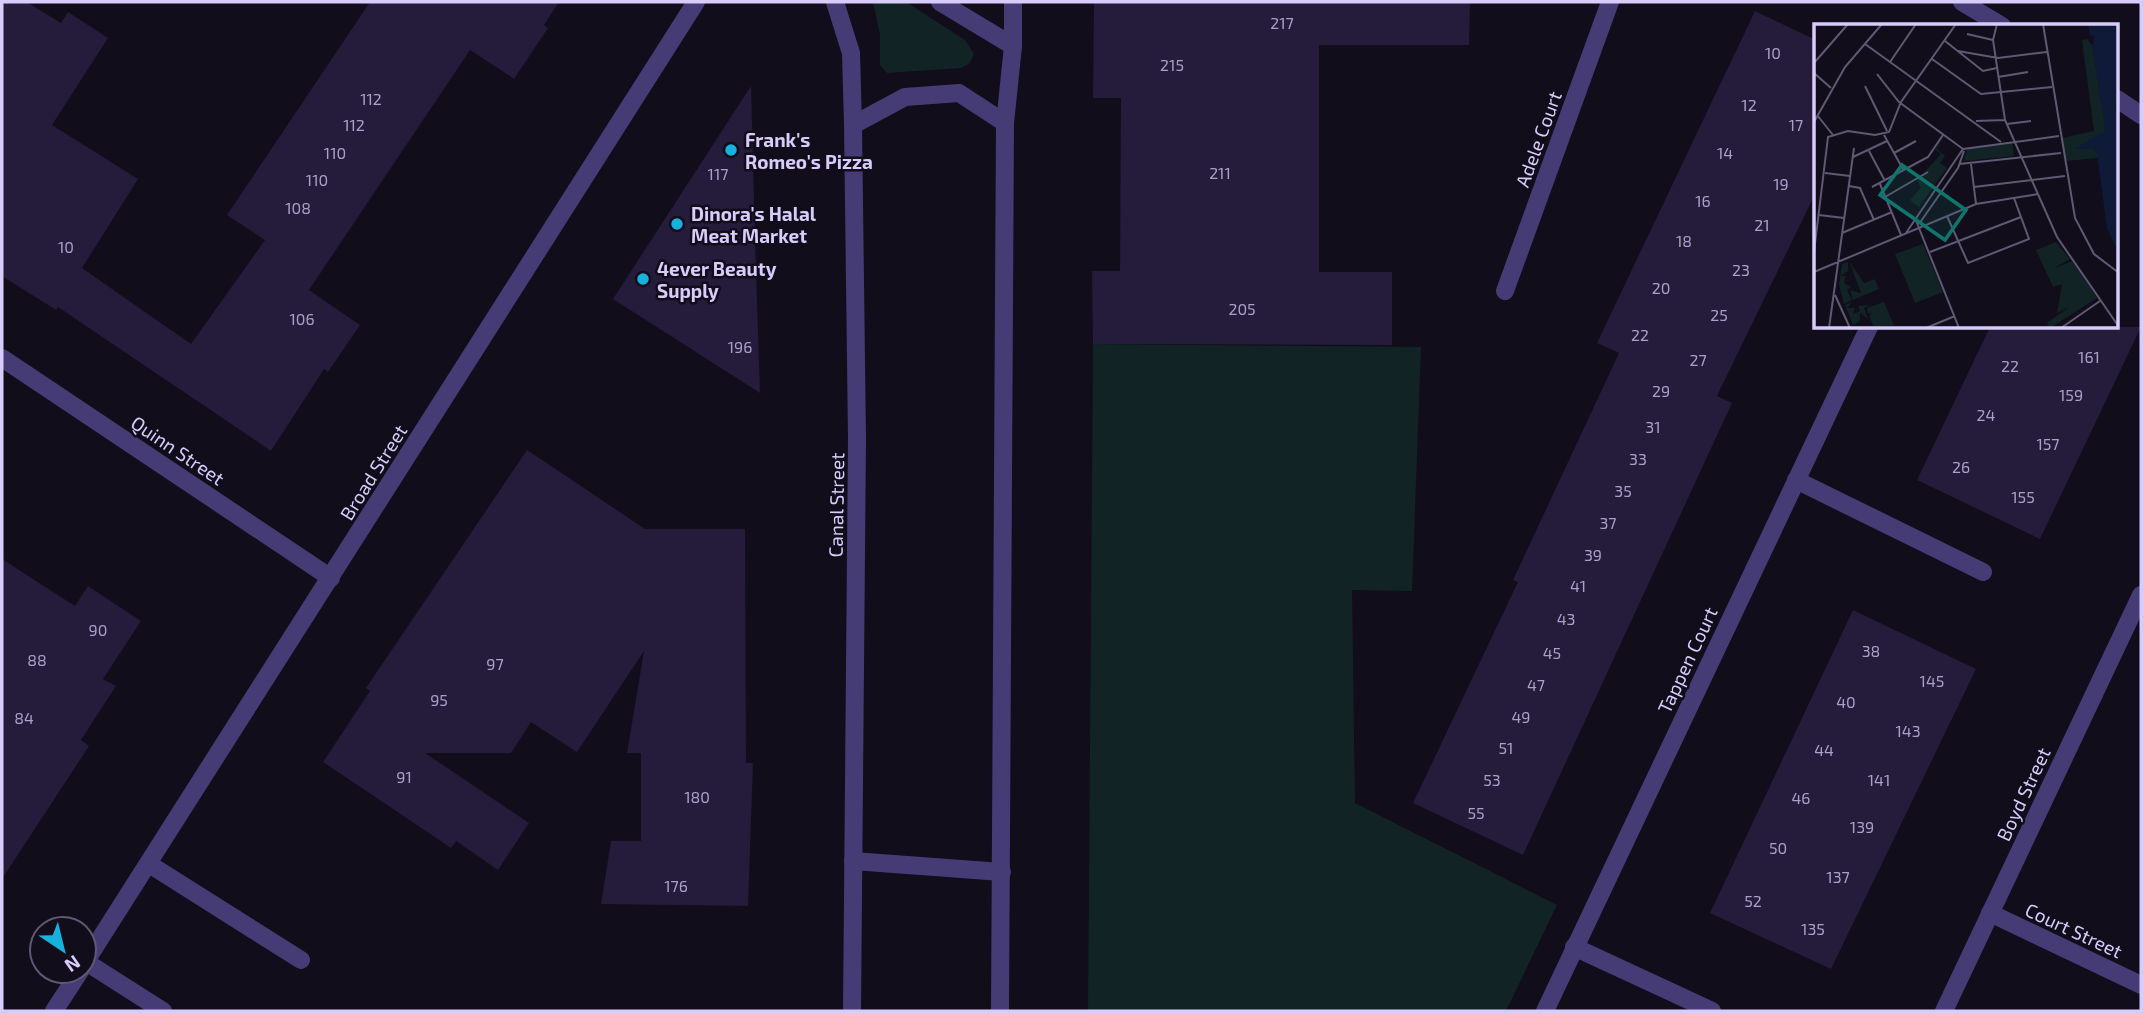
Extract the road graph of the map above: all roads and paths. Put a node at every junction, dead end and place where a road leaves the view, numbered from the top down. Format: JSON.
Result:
{"nodes":[{"id":1,"x":696,"y":2,"type":"edge"},
{"id":2,"x":835,"y":2,"type":"edge"},
{"id":3,"x":940,"y":2,"type":"edge"},
{"id":4,"x":1013,"y":2,"type":"edge"},
{"id":5,"x":1610,"y":2,"type":"edge"},
{"id":6,"x":1962,"y":2,"type":"edge"},
{"id":7,"x":1998,"y":24,"type":"edge"},
{"id":8,"x":1013,"y":46,"type":"junction"},
{"id":9,"x":2118,"y":100,"type":"edge"},
{"id":10,"x":2141,"y":115,"type":"edge"},
{"id":11,"x":1005,"y":123,"type":"junction"},
{"id":12,"x":853,"y":125,"type":"junction"},
{"id":13,"x":1505,"y":292,"type":"dead end"},
{"id":14,"x":1868,"y":329,"type":"edge"},
{"id":15,"x":2,"y":358,"type":"edge"},
{"id":16,"x":1796,"y":480,"type":"junction"},
{"id":17,"x":1983,"y":572,"type":"dead end"},
{"id":18,"x":331,"y":578,"type":"junction"},
{"id":19,"x":2141,"y":595,"type":"edge"},
{"id":20,"x":853,"y":861,"type":"junction"},
{"id":21,"x":149,"y":864,"type":"junction"},
{"id":22,"x":1002,"y":872,"type":"junction"},
{"id":23,"x":1990,"y":913,"type":"junction"},
{"id":24,"x":98,"y":943,"type":"edge"},
{"id":25,"x":1574,"y":947,"type":"junction"},
{"id":26,"x":300,"y":960,"type":"dead end"},
{"id":27,"x":98,"y":974,"type":"edge"},
{"id":28,"x":71,"y":985,"type":"edge"},
{"id":29,"x":2141,"y":985,"type":"edge"},
{"id":30,"x":54,"y":1011,"type":"edge"},
{"id":31,"x":163,"y":1011,"type":"edge"},
{"id":32,"x":852,"y":1011,"type":"edge"},
{"id":33,"x":1000,"y":1011,"type":"edge"},
{"id":34,"x":1545,"y":1011,"type":"edge"},
{"id":35,"x":1712,"y":1011,"type":"edge"},
{"id":36,"x":1944,"y":1011,"type":"edge"}],
"edges":[{"from":1,"to":18,"type":"street","name":"Broad Street"},
{"from":2,"to":12,"type":"street","name":"Canal Street"},
{"from":3,"to":8,"type":"street"},
{"from":4,"to":8,"type":"street"},
{"from":5,"to":13,"type":"street","name":"Adele Court"},
{"from":6,"to":7,"type":"street"},
{"from":8,"to":11,"type":"street"},
{"from":9,"to":10,"type":"street"},
{"from":11,"to":12,"type":"street"},
{"from":11,"to":22,"type":"street"},
{"from":12,"to":20,"type":"street","name":"Canal Street"},
{"from":14,"to":16,"type":"street","name":"Tappen Court"},
{"from":15,"to":18,"type":"street","name":"Quinn Street"},
{"from":16,"to":17,"type":"street"},
{"from":16,"to":25,"type":"street","name":"Tappen Court"},
{"from":18,"to":21,"type":"street","name":"Broad Street"},
{"from":19,"to":23,"type":"street","name":"Boyd Street"},
{"from":20,"to":22,"type":"street"},
{"from":20,"to":32,"type":"street","name":"Canal Street"},
{"from":21,"to":24,"type":"street","name":"Broad Street"},
{"from":21,"to":26,"type":"street"},
{"from":22,"to":33,"type":"street"},
{"from":23,"to":29,"type":"street","name":"Court Street"},
{"from":23,"to":36,"type":"street","name":"Boyd Street"},
{"from":25,"to":34,"type":"street","name":"Tappen Court"},
{"from":25,"to":35,"type":"street"},
{"from":27,"to":31,"type":"street"},
{"from":28,"to":30,"type":"street","name":"Broad Street"}]}
